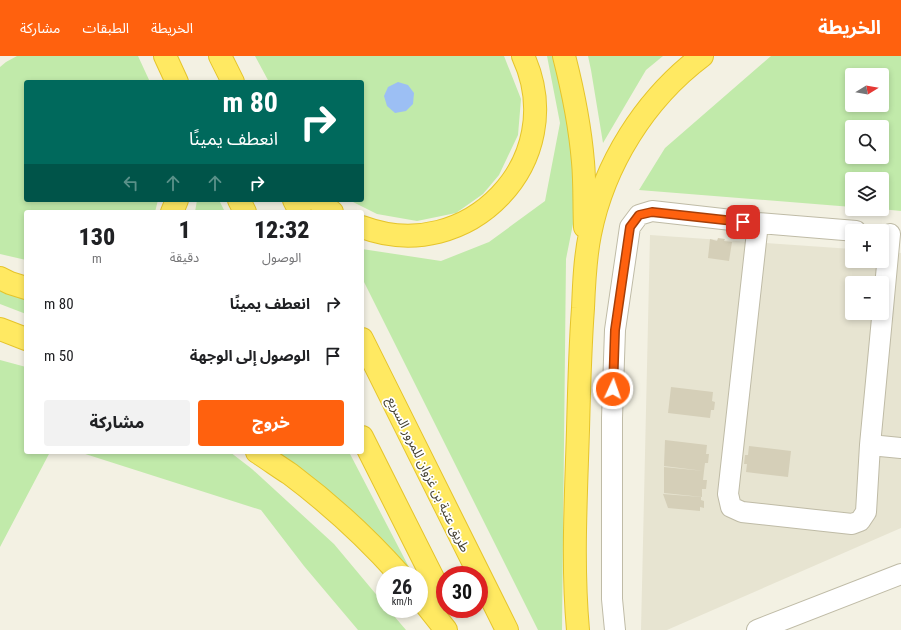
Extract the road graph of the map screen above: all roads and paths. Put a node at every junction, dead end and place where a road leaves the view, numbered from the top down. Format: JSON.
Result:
{"nodes":[{"id":1,"x":165,"y":56,"type":"edge"},
{"id":2,"x":220,"y":56,"type":"edge"},
{"id":3,"x":523,"y":56,"type":"edge"},
{"id":4,"x":564,"y":56,"type":"edge"},
{"id":5,"x":702,"y":56,"type":"edge"},
{"id":6,"x":176,"y":80,"type":"edge"},
{"id":7,"x":232,"y":80,"type":"edge"},
{"id":8,"x":320,"y":202,"type":"edge"},
{"id":9,"x":330,"y":210,"type":"edge"},
{"id":10,"x":758,"y":223,"type":"junction"},
{"id":11,"x":364,"y":229,"type":"edge"},
{"id":12,"x":845,"y":230,"type":"edge"},
{"id":13,"x":891,"y":234,"type":"edge"},
{"id":14,"x":585,"y":262,"type":"junction"},
{"id":15,"x":0,"y":278,"type":"edge"},
{"id":16,"x":24,"y":287,"type":"edge"},
{"id":17,"x":0,"y":329,"type":"edge"},
{"id":18,"x":24,"y":338,"type":"edge"},
{"id":19,"x":364,"y":343,"type":"edge"},
{"id":20,"x":364,"y":441,"type":"edge"},
{"id":21,"x":870,"y":445,"type":"junction"},
{"id":22,"x":901,"y":448,"type":"edge"},
{"id":23,"x":260,"y":454,"type":"edge"},
{"id":24,"x":392,"y":566,"type":"edge"},
{"id":25,"x":901,"y":574,"type":"edge"},
{"id":26,"x":436,"y":584,"type":"edge"},
{"id":27,"x":428,"y":607,"type":"edge"},
{"id":28,"x":453,"y":618,"type":"edge"},
{"id":29,"x":446,"y":630,"type":"edge"},
{"id":30,"x":459,"y":630,"type":"edge"},
{"id":31,"x":507,"y":630,"type":"edge"},
{"id":32,"x":578,"y":630,"type":"edge"},
{"id":33,"x":615,"y":630,"type":"edge"},
{"id":34,"x":757,"y":630,"type":"edge"}],
"edges":[{"from":1,"to":6,"type":"highway"},
{"from":2,"to":7,"type":"highway"},
{"from":3,"to":11,"type":"highway"},
{"from":4,"to":14,"type":"highway"},
{"from":5,"to":14,"type":"highway"},
{"from":8,"to":9,"type":"highway"},
{"from":10,"to":12,"type":"street"},
{"from":10,"to":21,"type":"street"},
{"from":10,"to":33,"type":"street"},
{"from":13,"to":21,"type":"street"},
{"from":14,"to":32,"type":"highway"},
{"from":15,"to":16,"type":"highway"},
{"from":17,"to":18,"type":"highway"},
{"from":19,"to":31,"type":"highway","name":"طريق عتبة بن غزوان للمرور السريع"},
{"from":20,"to":26,"type":"highway"},
{"from":21,"to":22,"type":"street"},
{"from":23,"to":24,"type":"highway"},
{"from":25,"to":34,"type":"street"},
{"from":27,"to":29,"type":"highway"},
{"from":28,"to":30,"type":"highway"}]}
